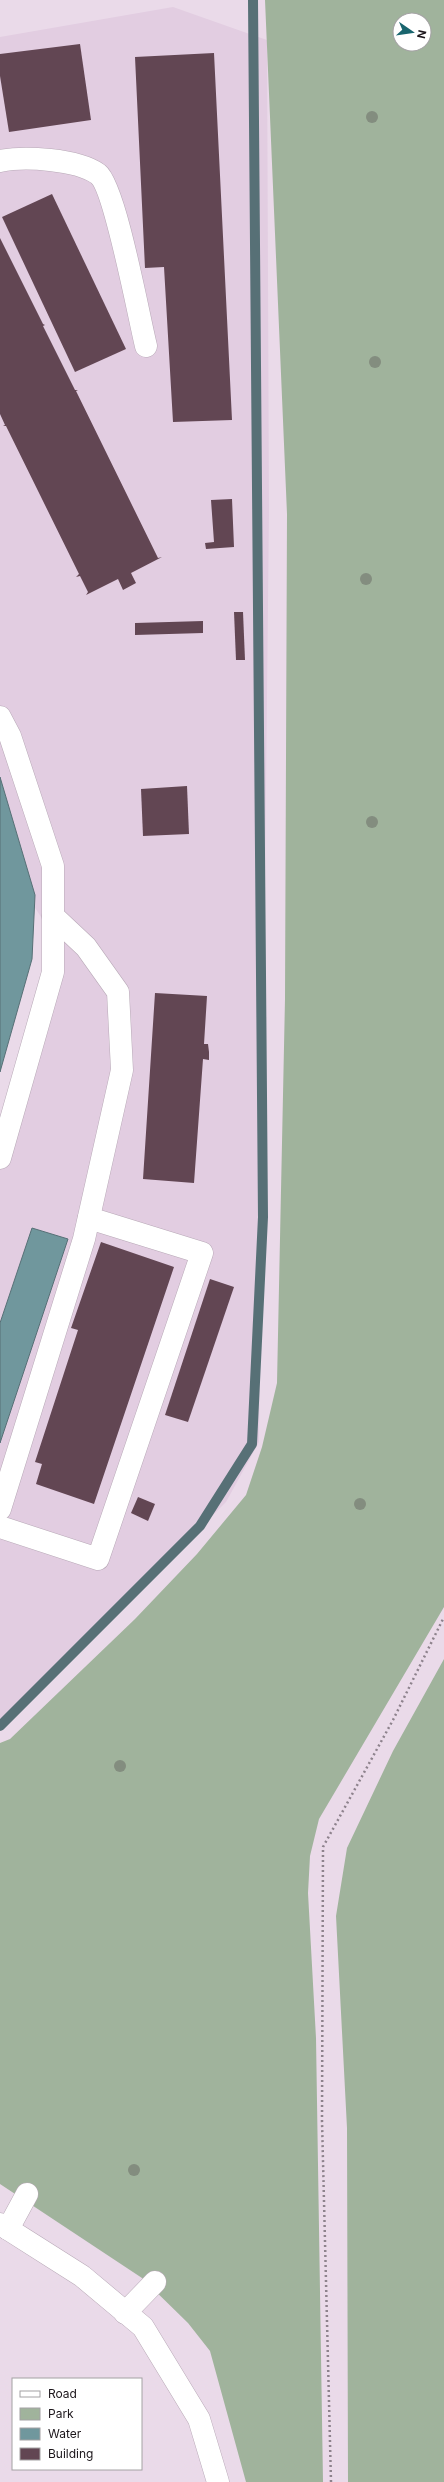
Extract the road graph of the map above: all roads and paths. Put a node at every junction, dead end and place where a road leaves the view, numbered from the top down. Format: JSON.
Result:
{"nodes":[{"id":1,"x":0,"y":161,"type":"edge"},
{"id":2,"x":146,"y":346,"type":"dead end"},
{"id":3,"x":0,"y":717,"type":"edge"},
{"id":4,"x":53,"y":916,"type":"junction"},
{"id":5,"x":0,"y":1158,"type":"edge"},
{"id":6,"x":89,"y":1218,"type":"junction"},
{"id":7,"x":0,"y":1509,"type":"edge"},
{"id":8,"x":0,"y":1527,"type":"edge"},
{"id":9,"x":444,"y":1617,"type":"edge"},
{"id":10,"x":27,"y":2194,"type":"dead end"},
{"id":11,"x":4,"y":2226,"type":"edge"},
{"id":12,"x":155,"y":2282,"type":"dead end"},
{"id":13,"x":126,"y":2313,"type":"junction"},
{"id":14,"x":218,"y":2482,"type":"edge"},
{"id":15,"x":331,"y":2482,"type":"edge"}],
"edges":[{"from":1,"to":2,"type":"street"},
{"from":3,"to":4,"type":"street"},
{"from":4,"to":5,"type":"street"},
{"from":4,"to":6,"type":"street"},
{"from":6,"to":7,"type":"street"},
{"from":6,"to":8,"type":"street"},
{"from":9,"to":15,"type":"path"},
{"from":10,"to":11,"type":"street"},
{"from":11,"to":13,"type":"street"},
{"from":12,"to":13,"type":"street"},
{"from":13,"to":14,"type":"street"}]}
